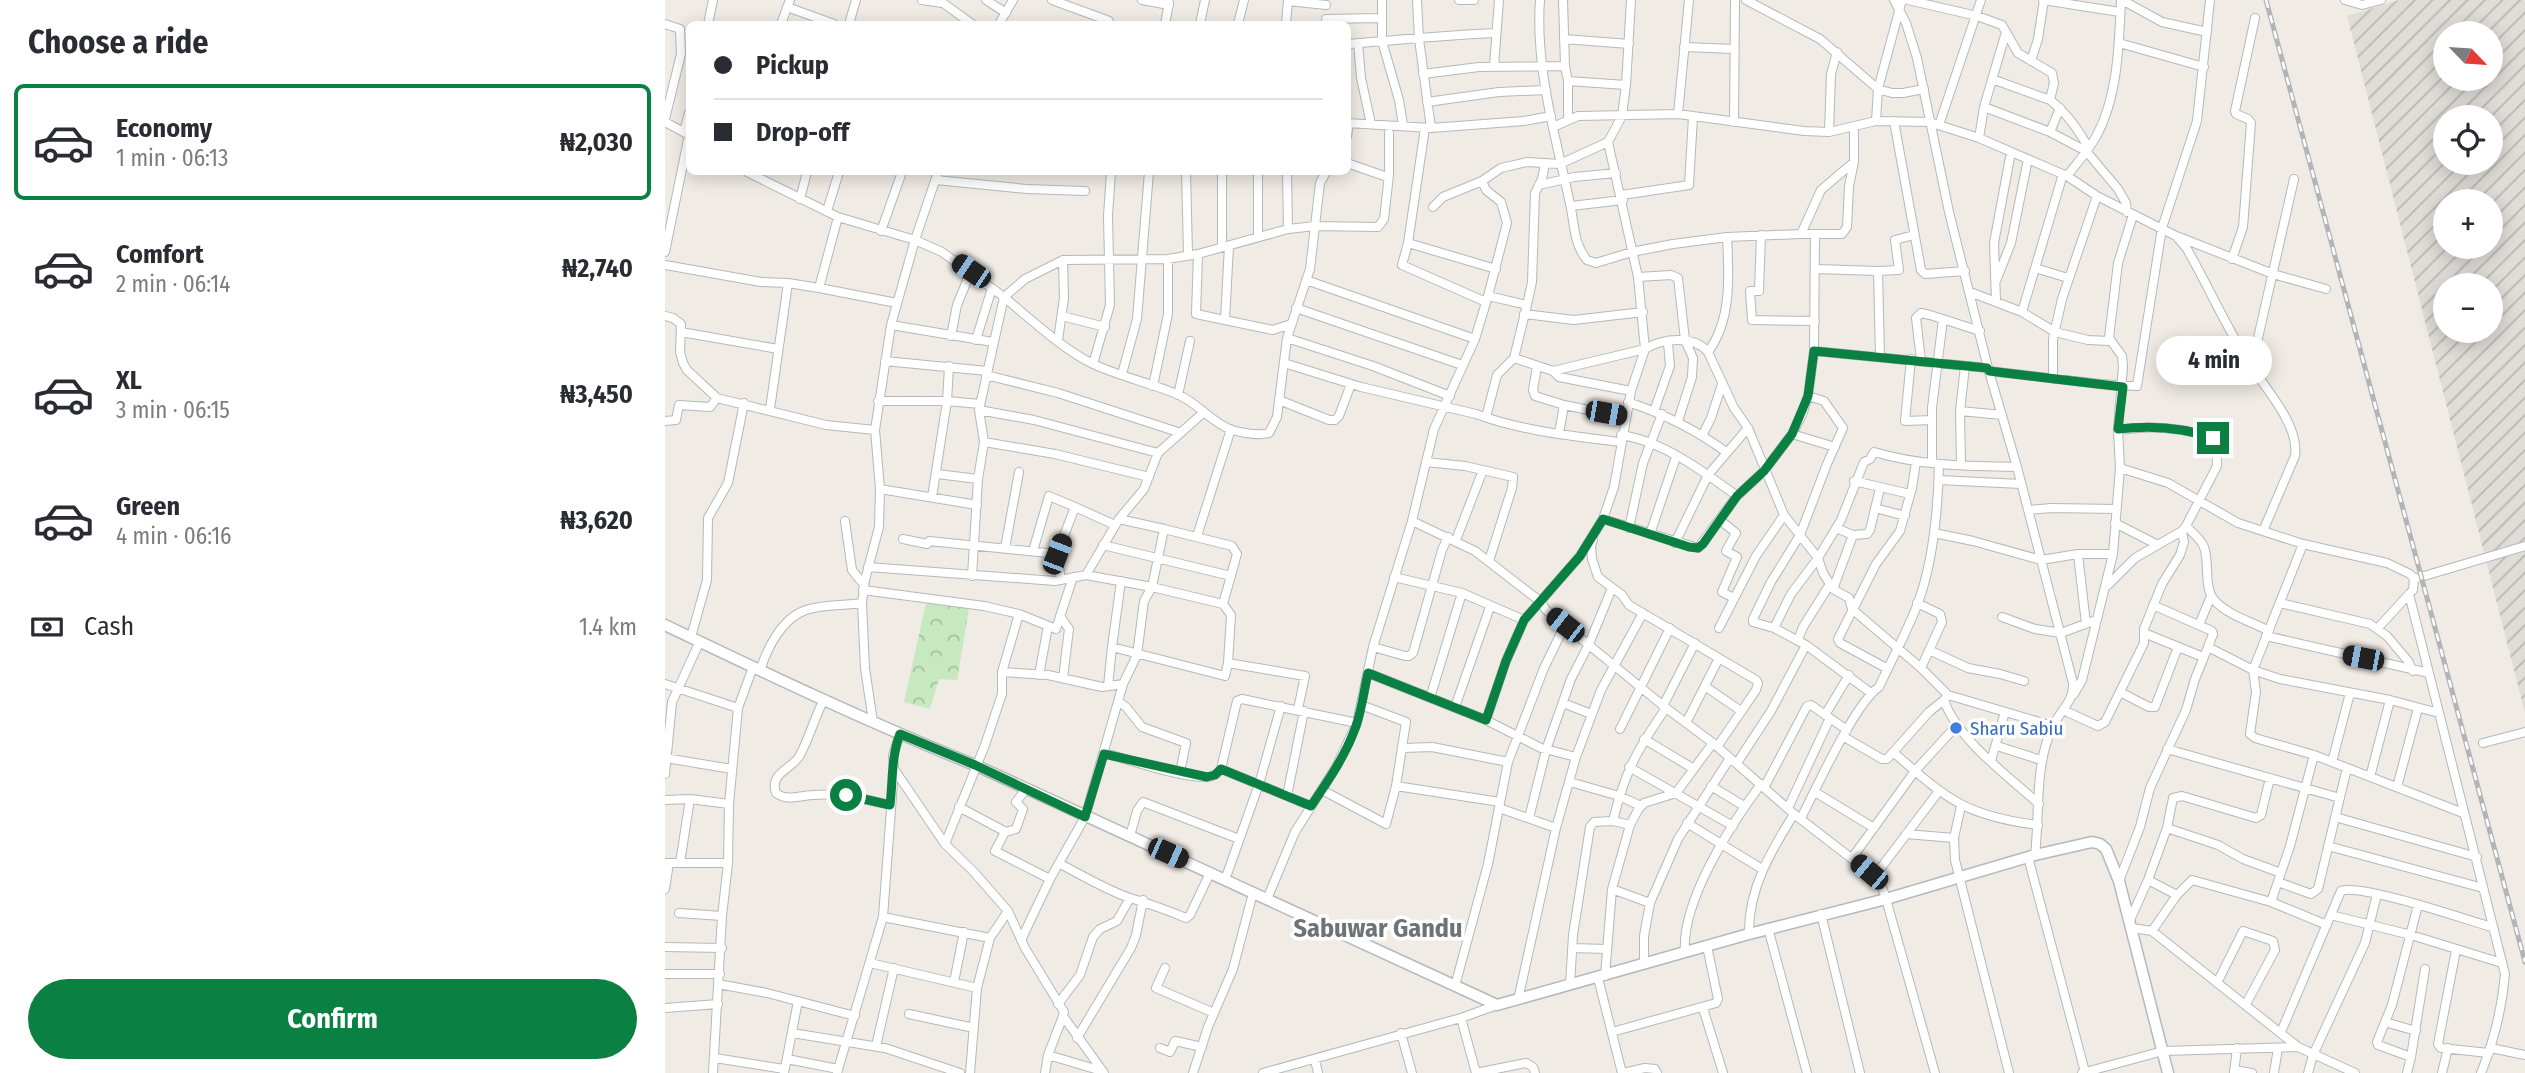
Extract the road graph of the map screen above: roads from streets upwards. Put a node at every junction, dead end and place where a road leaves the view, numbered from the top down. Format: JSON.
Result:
{"nodes":[{"id":1,"x":713,"y":0,"type":"edge"},
{"id":2,"x":856,"y":0,"type":"edge"},
{"id":3,"x":922,"y":0,"type":"edge"},
{"id":4,"x":986,"y":0,"type":"edge"},
{"id":5,"x":1013,"y":0,"type":"edge"},
{"id":6,"x":1052,"y":0,"type":"edge"},
{"id":7,"x":1142,"y":0,"type":"edge"},
{"id":8,"x":1205,"y":0,"type":"edge"},
{"id":9,"x":1244,"y":0,"type":"edge"},
{"id":10,"x":1381,"y":0,"type":"edge"},
{"id":11,"x":1417,"y":0,"type":"edge"},
{"id":12,"x":1459,"y":0,"type":"edge"},
{"id":13,"x":1474,"y":0,"type":"edge"},
{"id":14,"x":1499,"y":0,"type":"edge"},
{"id":15,"x":1539,"y":0,"type":"edge"},
{"id":16,"x":1563,"y":0,"type":"edge"},
{"id":17,"x":1631,"y":0,"type":"edge"},
{"id":18,"x":1689,"y":0,"type":"edge"},
{"id":19,"x":1735,"y":0,"type":"edge"},
{"id":20,"x":1746,"y":0,"type":"edge"},
{"id":21,"x":1895,"y":0,"type":"edge"},
{"id":22,"x":1902,"y":0,"type":"edge"},
{"id":23,"x":1908,"y":0,"type":"edge"},
{"id":24,"x":1981,"y":0,"type":"edge"},
{"id":25,"x":2044,"y":0,"type":"edge"},
{"id":26,"x":2121,"y":0,"type":"edge"},
{"id":27,"x":2210,"y":0,"type":"edge"},
{"id":28,"x":2345,"y":0,"type":"edge"},
{"id":29,"x":2381,"y":0,"type":"edge"},
{"id":30,"x":940,"y":1,"type":"edge"},
{"id":31,"x":1288,"y":1,"type":"edge"},
{"id":32,"x":1327,"y":2,"type":"edge"},
{"id":33,"x":1169,"y":3,"type":"edge"},
{"id":34,"x":1756,"y":3,"type":"edge"},
{"id":35,"x":789,"y":4,"type":"edge"},
{"id":36,"x":1899,"y":10,"type":"junction"},
{"id":37,"x":2120,"y":12,"type":"junction"},
{"id":38,"x":1006,"y":13,"type":"junction"},
{"id":39,"x":1977,"y":16,"type":"junction"},
{"id":40,"x":1381,"y":18,"type":"junction"},
{"id":41,"x":2255,"y":18,"type":"dead end"},
{"id":42,"x":709,"y":21,"type":"edge"},
{"id":43,"x":782,"y":21,"type":"edge"},
{"id":44,"x":827,"y":21,"type":"edge"},
{"id":45,"x":850,"y":21,"type":"edge"},
{"id":46,"x":968,"y":21,"type":"edge"},
{"id":47,"x":1001,"y":21,"type":"edge"},
{"id":48,"x":1106,"y":21,"type":"edge"},
{"id":49,"x":1166,"y":21,"type":"edge"},
{"id":50,"x":1201,"y":21,"type":"edge"},
{"id":51,"x":1239,"y":21,"type":"edge"},
{"id":52,"x":1286,"y":21,"type":"edge"},
{"id":53,"x":1326,"y":21,"type":"edge"},
{"id":54,"x":1340,"y":21,"type":"edge"},
{"id":55,"x":665,"y":24,"type":"edge"},
{"id":56,"x":2006,"y":32,"type":"junction"},
{"id":57,"x":2207,"y":32,"type":"junction"},
{"id":58,"x":1495,"y":33,"type":"junction"},
{"id":59,"x":1419,"y":39,"type":"junction"},
{"id":60,"x":1564,"y":39,"type":"junction"},
{"id":61,"x":1382,"y":41,"type":"junction"},
{"id":62,"x":1358,"y":43,"type":"junction"},
{"id":63,"x":2119,"y":43,"type":"junction"},
{"id":64,"x":1351,"y":44,"type":"edge"},
{"id":65,"x":1629,"y":44,"type":"junction"},
{"id":66,"x":686,"y":46,"type":"edge"},
{"id":67,"x":1684,"y":47,"type":"junction"},
{"id":68,"x":1734,"y":49,"type":"junction"},
{"id":69,"x":1837,"y":52,"type":"junction"},
{"id":70,"x":2031,"y":61,"type":"junction"},
{"id":71,"x":1542,"y":65,"type":"junction"},
{"id":72,"x":1494,"y":66,"type":"junction"},
{"id":73,"x":1565,"y":66,"type":"junction"},
{"id":74,"x":2204,"y":68,"type":"junction"},
{"id":75,"x":1423,"y":74,"type":"junction"},
{"id":76,"x":1992,"y":79,"type":"junction"},
{"id":77,"x":1568,"y":81,"type":"junction"},
{"id":78,"x":1626,"y":85,"type":"junction"},
{"id":79,"x":1878,"y":89,"type":"junction"},
{"id":80,"x":1924,"y":89,"type":"junction"},
{"id":81,"x":1546,"y":90,"type":"junction"},
{"id":82,"x":2050,"y":100,"type":"junction"},
{"id":83,"x":1427,"y":102,"type":"junction"},
{"id":84,"x":1984,"y":107,"type":"junction"},
{"id":85,"x":2060,"y":108,"type":"junction"},
{"id":86,"x":1678,"y":114,"type":"junction"},
{"id":87,"x":1551,"y":116,"type":"junction"},
{"id":88,"x":1622,"y":116,"type":"junction"},
{"id":89,"x":1693,"y":117,"type":"junction"},
{"id":90,"x":1568,"y":120,"type":"junction"},
{"id":91,"x":665,"y":121,"type":"edge"},
{"id":92,"x":1876,"y":121,"type":"junction"},
{"id":93,"x":1894,"y":121,"type":"junction"},
{"id":94,"x":1734,"y":122,"type":"junction"},
{"id":95,"x":1929,"y":122,"type":"junction"},
{"id":96,"x":1351,"y":123,"type":"edge"},
{"id":97,"x":1371,"y":124,"type":"junction"},
{"id":98,"x":1403,"y":125,"type":"junction"},
{"id":99,"x":1939,"y":125,"type":"junction"},
{"id":100,"x":1553,"y":127,"type":"junction"},
{"id":101,"x":1853,"y":127,"type":"junction"},
{"id":102,"x":1428,"y":128,"type":"junction"},
{"id":103,"x":1829,"y":132,"type":"junction"},
{"id":104,"x":2050,"y":132,"type":"junction"},
{"id":105,"x":686,"y":133,"type":"edge"},
{"id":106,"x":1389,"y":133,"type":"dead end"},
{"id":107,"x":1979,"y":138,"type":"junction"},
{"id":108,"x":686,"y":139,"type":"edge"},
{"id":109,"x":1608,"y":142,"type":"junction"},
{"id":110,"x":2087,"y":149,"type":"junction"},
{"id":111,"x":2011,"y":152,"type":"junction"},
{"id":112,"x":2028,"y":159,"type":"junction"},
{"id":113,"x":1854,"y":162,"type":"junction"},
{"id":114,"x":1351,"y":164,"type":"edge"},
{"id":115,"x":1545,"y":164,"type":"junction"},
{"id":116,"x":1560,"y":164,"type":"junction"},
{"id":117,"x":1616,"y":173,"type":"junction"},
{"id":118,"x":753,"y":175,"type":"edge"},
{"id":119,"x":771,"y":175,"type":"edge"},
{"id":120,"x":806,"y":175,"type":"edge"},
{"id":121,"x":838,"y":175,"type":"edge"},
{"id":122,"x":901,"y":175,"type":"edge"},
{"id":123,"x":1111,"y":175,"type":"edge"},
{"id":124,"x":1149,"y":175,"type":"edge"},
{"id":125,"x":1186,"y":175,"type":"edge"},
{"id":126,"x":1222,"y":175,"type":"edge"},
{"id":127,"x":1258,"y":175,"type":"edge"},
{"id":128,"x":1287,"y":175,"type":"edge"},
{"id":129,"x":1324,"y":175,"type":"edge"},
{"id":130,"x":1389,"y":175,"type":"junction"},
{"id":131,"x":2065,"y":175,"type":"junction"},
{"id":132,"x":937,"y":176,"type":"edge"},
{"id":133,"x":2294,"y":179,"type":"dead end"},
{"id":134,"x":1564,"y":180,"type":"junction"},
{"id":135,"x":1482,"y":181,"type":"junction"},
{"id":136,"x":768,"y":183,"type":"junction"},
{"id":137,"x":1539,"y":185,"type":"junction"},
{"id":138,"x":1085,"y":191,"type":"dead end"},
{"id":139,"x":2097,"y":196,"type":"junction"},
{"id":140,"x":1622,"y":198,"type":"junction"},
{"id":141,"x":800,"y":199,"type":"junction"},
{"id":142,"x":1571,"y":206,"type":"junction"},
{"id":143,"x":1433,"y":207,"type":"dead end"},
{"id":144,"x":827,"y":211,"type":"junction"},
{"id":145,"x":2130,"y":214,"type":"junction"},
{"id":146,"x":838,"y":216,"type":"junction"},
{"id":147,"x":1315,"y":226,"type":"junction"},
{"id":148,"x":2162,"y":228,"type":"junction"},
{"id":149,"x":1288,"y":229,"type":"junction"},
{"id":150,"x":881,"y":231,"type":"junction"},
{"id":151,"x":1801,"y":234,"type":"junction"},
{"id":152,"x":1815,"y":234,"type":"junction"},
{"id":153,"x":1761,"y":235,"type":"junction"},
{"id":154,"x":1914,"y":235,"type":"junction"},
{"id":155,"x":1258,"y":236,"type":"junction"},
{"id":156,"x":2176,"y":236,"type":"junction"},
{"id":157,"x":1727,"y":237,"type":"junction"},
{"id":158,"x":915,"y":240,"type":"junction"},
{"id":159,"x":1408,"y":243,"type":"junction"},
{"id":160,"x":1226,"y":246,"type":"junction"},
{"id":161,"x":665,"y":252,"type":"edge"},
{"id":162,"x":1632,"y":253,"type":"junction"},
{"id":163,"x":1188,"y":254,"type":"junction"},
{"id":164,"x":1198,"y":254,"type":"junction"},
{"id":165,"x":1142,"y":259,"type":"junction"},
{"id":166,"x":1168,"y":259,"type":"junction"},
{"id":167,"x":2232,"y":259,"type":"junction"},
{"id":168,"x":1063,"y":260,"type":"junction"},
{"id":169,"x":1110,"y":260,"type":"junction"},
{"id":170,"x":665,"y":265,"type":"edge"},
{"id":171,"x":2035,"y":268,"type":"junction"},
{"id":172,"x":1496,"y":269,"type":"junction"},
{"id":173,"x":1816,"y":270,"type":"junction"},
{"id":174,"x":971,"y":271,"type":"junction"},
{"id":175,"x":1878,"y":271,"type":"junction"},
{"id":176,"x":1965,"y":271,"type":"junction"},
{"id":177,"x":2273,"y":274,"type":"junction"},
{"id":178,"x":1638,"y":277,"type":"junction"},
{"id":179,"x":2068,"y":278,"type":"junction"},
{"id":180,"x":1306,"y":280,"type":"junction"},
{"id":181,"x":1995,"y":282,"type":"junction"},
{"id":182,"x":788,"y":283,"type":"junction"},
{"id":183,"x":819,"y":288,"type":"junction"},
{"id":184,"x":992,"y":288,"type":"junction"},
{"id":185,"x":2326,"y":289,"type":"dead end"},
{"id":186,"x":1970,"y":292,"type":"junction"},
{"id":187,"x":1004,"y":297,"type":"junction"},
{"id":188,"x":1487,"y":299,"type":"junction"},
{"id":189,"x":1996,"y":301,"type":"junction"},
{"id":190,"x":897,"y":303,"type":"junction"},
{"id":191,"x":1296,"y":308,"type":"junction"},
{"id":192,"x":1526,"y":310,"type":"junction"},
{"id":193,"x":1643,"y":312,"type":"junction"},
{"id":194,"x":2022,"y":312,"type":"junction"},
{"id":195,"x":665,"y":316,"type":"edge"},
{"id":196,"x":1062,"y":316,"type":"junction"},
{"id":197,"x":1943,"y":319,"type":"junction"},
{"id":198,"x":1225,"y":320,"type":"junction"},
{"id":199,"x":1815,"y":321,"type":"junction"},
{"id":200,"x":1291,"y":324,"type":"junction"},
{"id":201,"x":891,"y":325,"type":"junction"},
{"id":202,"x":1105,"y":327,"type":"junction"},
{"id":203,"x":1980,"y":331,"type":"junction"},
{"id":204,"x":681,"y":332,"type":"junction"},
{"id":205,"x":2055,"y":332,"type":"junction"},
{"id":206,"x":951,"y":336,"type":"junction"},
{"id":207,"x":1287,"y":338,"type":"junction"},
{"id":208,"x":1475,"y":339,"type":"junction"},
{"id":209,"x":976,"y":340,"type":"junction"},
{"id":210,"x":1058,"y":340,"type":"junction"},
{"id":211,"x":1685,"y":340,"type":"junction"},
{"id":212,"x":1190,"y":341,"type":"dead end"},
{"id":213,"x":2109,"y":341,"type":"junction"},
{"id":214,"x":993,"y":342,"type":"junction"},
{"id":215,"x":1668,"y":343,"type":"junction"},
{"id":216,"x":778,"y":349,"type":"junction"},
{"id":217,"x":1646,"y":349,"type":"junction"},
{"id":218,"x":1814,"y":351,"type":"junction"},
{"id":219,"x":1708,"y":352,"type":"junction"},
{"id":220,"x":1880,"y":356,"type":"junction"},
{"id":221,"x":1514,"y":358,"type":"junction"},
{"id":222,"x":1916,"y":360,"type":"junction"},
{"id":223,"x":2247,"y":360,"type":"junction"},
{"id":224,"x":885,"y":361,"type":"junction"},
{"id":225,"x":1937,"y":362,"type":"junction"},
{"id":226,"x":1284,"y":363,"type":"junction"},
{"id":227,"x":1093,"y":364,"type":"junction"},
{"id":228,"x":1462,"y":365,"type":"junction"},
{"id":229,"x":949,"y":366,"type":"junction"},
{"id":230,"x":1965,"y":366,"type":"junction"},
{"id":231,"x":1537,"y":367,"type":"junction"},
{"id":232,"x":1988,"y":370,"type":"junction"},
{"id":233,"x":1553,"y":371,"type":"junction"},
{"id":234,"x":986,"y":373,"type":"junction"},
{"id":235,"x":1122,"y":374,"type":"junction"},
{"id":236,"x":2053,"y":379,"type":"junction"},
{"id":237,"x":1351,"y":384,"type":"junction"},
{"id":238,"x":1722,"y":384,"type":"junction"},
{"id":239,"x":1153,"y":386,"type":"junction"},
{"id":240,"x":2123,"y":387,"type":"junction"},
{"id":241,"x":1630,"y":391,"type":"junction"},
{"id":242,"x":1178,"y":395,"type":"junction"},
{"id":243,"x":1450,"y":396,"type":"junction"},
{"id":244,"x":1808,"y":396,"type":"junction"},
{"id":245,"x":717,"y":398,"type":"junction"},
{"id":246,"x":878,"y":401,"type":"junction"},
{"id":247,"x":947,"y":401,"type":"junction"},
{"id":248,"x":1279,"y":401,"type":"junction"},
{"id":249,"x":1628,"y":402,"type":"junction"},
{"id":250,"x":744,"y":403,"type":"junction"},
{"id":251,"x":1564,"y":405,"type":"junction"},
{"id":252,"x":980,"y":407,"type":"junction"},
{"id":253,"x":1444,"y":408,"type":"junction"},
{"id":254,"x":770,"y":409,"type":"junction"},
{"id":255,"x":1960,"y":411,"type":"junction"},
{"id":256,"x":1204,"y":412,"type":"junction"},
{"id":257,"x":1658,"y":412,"type":"junction"},
{"id":258,"x":2002,"y":415,"type":"junction"},
{"id":259,"x":1486,"y":417,"type":"junction"},
{"id":260,"x":1624,"y":417,"type":"junction"},
{"id":261,"x":1932,"y":420,"type":"junction"},
{"id":262,"x":665,"y":421,"type":"edge"},
{"id":263,"x":1678,"y":421,"type":"junction"},
{"id":264,"x":1748,"y":428,"type":"junction"},
{"id":265,"x":1231,"y":429,"type":"junction"},
{"id":266,"x":2118,"y":429,"type":"junction"},
{"id":267,"x":875,"y":430,"type":"junction"},
{"id":268,"x":1181,"y":433,"type":"junction"},
{"id":269,"x":1559,"y":433,"type":"junction"},
{"id":270,"x":1703,"y":434,"type":"junction"},
{"id":271,"x":1792,"y":434,"type":"junction"},
{"id":272,"x":1620,"y":439,"type":"junction"},
{"id":273,"x":984,"y":442,"type":"junction"},
{"id":274,"x":1651,"y":444,"type":"junction"},
{"id":275,"x":1835,"y":447,"type":"junction"},
{"id":276,"x":1726,"y":452,"type":"junction"},
{"id":277,"x":1158,"y":453,"type":"junction"},
{"id":278,"x":1676,"y":457,"type":"junction"},
{"id":279,"x":1426,"y":462,"type":"junction"},
{"id":280,"x":1916,"y":462,"type":"junction"},
{"id":281,"x":1936,"y":464,"type":"junction"},
{"id":282,"x":1961,"y":465,"type":"junction"},
{"id":283,"x":2018,"y":467,"type":"junction"},
{"id":284,"x":2120,"y":468,"type":"junction"},
{"id":285,"x":1483,"y":470,"type":"junction"},
{"id":286,"x":1764,"y":471,"type":"junction"},
{"id":287,"x":1019,"y":472,"type":"dead end"},
{"id":288,"x":937,"y":474,"type":"junction"},
{"id":289,"x":1708,"y":475,"type":"junction"},
{"id":290,"x":1149,"y":477,"type":"junction"},
{"id":291,"x":978,"y":479,"type":"junction"},
{"id":292,"x":1939,"y":480,"type":"junction"},
{"id":293,"x":1854,"y":481,"type":"junction"},
{"id":294,"x":2021,"y":484,"type":"junction"},
{"id":295,"x":1880,"y":488,"type":"junction"},
{"id":296,"x":880,"y":489,"type":"junction"},
{"id":297,"x":1910,"y":494,"type":"junction"},
{"id":298,"x":1737,"y":496,"type":"junction"},
{"id":299,"x":932,"y":497,"type":"junction"},
{"id":300,"x":2201,"y":500,"type":"junction"},
{"id":301,"x":977,"y":505,"type":"junction"},
{"id":302,"x":1075,"y":507,"type":"junction"},
{"id":303,"x":1875,"y":508,"type":"junction"},
{"id":304,"x":2117,"y":509,"type":"junction"},
{"id":305,"x":2028,"y":510,"type":"junction"},
{"id":306,"x":1784,"y":515,"type":"junction"},
{"id":307,"x":1905,"y":516,"type":"junction"},
{"id":308,"x":1603,"y":519,"type":"junction"},
{"id":309,"x":1412,"y":520,"type":"junction"},
{"id":310,"x":1720,"y":520,"type":"junction"},
{"id":311,"x":845,"y":521,"type":"dead end"},
{"id":312,"x":1117,"y":522,"type":"junction"},
{"id":313,"x":2115,"y":523,"type":"junction"},
{"id":314,"x":1629,"y":528,"type":"junction"},
{"id":315,"x":1836,"y":528,"type":"junction"},
{"id":316,"x":1164,"y":529,"type":"junction"},
{"id":317,"x":2184,"y":529,"type":"junction"},
{"id":318,"x":2263,"y":531,"type":"junction"},
{"id":319,"x":1934,"y":533,"type":"junction"},
{"id":320,"x":1595,"y":534,"type":"junction"},
{"id":321,"x":1650,"y":534,"type":"junction"},
{"id":322,"x":1853,"y":534,"type":"junction"},
{"id":323,"x":1800,"y":535,"type":"junction"},
{"id":324,"x":1197,"y":536,"type":"junction"},
{"id":325,"x":903,"y":539,"type":"dead end"},
{"id":326,"x":1452,"y":539,"type":"junction"},
{"id":327,"x":1675,"y":543,"type":"junction"},
{"id":328,"x":974,"y":544,"type":"junction"},
{"id":329,"x":2303,"y":544,"type":"junction"},
{"id":330,"x":1103,"y":545,"type":"junction"},
{"id":331,"x":2158,"y":545,"type":"junction"},
{"id":332,"x":2525,"y":545,"type":"edge"},
{"id":333,"x":1005,"y":548,"type":"junction"},
{"id":334,"x":1033,"y":551,"type":"junction"},
{"id":335,"x":1057,"y":554,"type":"junction"},
{"id":336,"x":2078,"y":554,"type":"junction"},
{"id":337,"x":2113,"y":554,"type":"junction"},
{"id":338,"x":1159,"y":557,"type":"junction"},
{"id":339,"x":1818,"y":558,"type":"junction"},
{"id":340,"x":2041,"y":560,"type":"junction"},
{"id":341,"x":1489,"y":561,"type":"junction"},
{"id":342,"x":868,"y":567,"type":"junction"},
{"id":343,"x":1086,"y":575,"type":"junction"},
{"id":344,"x":972,"y":576,"type":"junction"},
{"id":345,"x":1231,"y":576,"type":"junction"},
{"id":346,"x":1073,"y":577,"type":"junction"},
{"id":347,"x":1394,"y":577,"type":"junction"},
{"id":348,"x":2414,"y":579,"type":"junction"},
{"id":349,"x":1061,"y":580,"type":"junction"},
{"id":350,"x":1121,"y":581,"type":"junction"},
{"id":351,"x":1433,"y":585,"type":"junction"},
{"id":352,"x":2107,"y":585,"type":"junction"},
{"id":353,"x":1832,"y":586,"type":"junction"},
{"id":354,"x":864,"y":587,"type":"junction"},
{"id":355,"x":1152,"y":587,"type":"junction"},
{"id":356,"x":1612,"y":588,"type":"junction"},
{"id":357,"x":1462,"y":593,"type":"junction"},
{"id":358,"x":2409,"y":594,"type":"junction"},
{"id":359,"x":2211,"y":596,"type":"junction"},
{"id":360,"x":1734,"y":598,"type":"junction"},
{"id":361,"x":1541,"y":602,"type":"junction"},
{"id":362,"x":862,"y":603,"type":"junction"},
{"id":363,"x":1917,"y":603,"type":"junction"},
{"id":364,"x":2280,"y":603,"type":"junction"},
{"id":365,"x":1223,"y":604,"type":"junction"},
{"id":366,"x":2153,"y":605,"type":"junction"},
{"id":367,"x":1490,"y":607,"type":"junction"},
{"id":368,"x":1852,"y":609,"type":"junction"},
{"id":369,"x":1643,"y":613,"type":"junction"},
{"id":370,"x":1019,"y":614,"type":"junction"},
{"id":371,"x":1060,"y":616,"type":"junction"},
{"id":372,"x":2002,"y":617,"type":"dead end"},
{"id":373,"x":1524,"y":620,"type":"junction"},
{"id":374,"x":2096,"y":620,"type":"junction"},
{"id":375,"x":2086,"y":624,"type":"junction"},
{"id":376,"x":665,"y":625,"type":"edge"},
{"id":377,"x":1565,"y":625,"type":"junction"},
{"id":378,"x":2199,"y":625,"type":"junction"},
{"id":379,"x":1048,"y":626,"type":"junction"},
{"id":380,"x":1670,"y":628,"type":"junction"},
{"id":381,"x":1719,"y":628,"type":"dead end"},
{"id":382,"x":1774,"y":628,"type":"junction"},
{"id":383,"x":2378,"y":628,"type":"junction"},
{"id":384,"x":2061,"y":633,"type":"junction"},
{"id":385,"x":2144,"y":633,"type":"junction"},
{"id":386,"x":2267,"y":634,"type":"junction"},
{"id":387,"x":695,"y":639,"type":"junction"},
{"id":388,"x":1798,"y":640,"type":"junction"},
{"id":389,"x":1695,"y":643,"type":"junction"},
{"id":390,"x":1589,"y":644,"type":"junction"},
{"id":391,"x":1806,"y":645,"type":"junction"},
{"id":392,"x":1373,"y":647,"type":"junction"},
{"id":393,"x":2178,"y":647,"type":"junction"},
{"id":394,"x":2208,"y":647,"type":"junction"},
{"id":395,"x":1112,"y":648,"type":"junction"},
{"id":396,"x":1897,"y":649,"type":"junction"},
{"id":397,"x":1930,"y":650,"type":"junction"},
{"id":398,"x":1137,"y":655,"type":"junction"},
{"id":399,"x":1719,"y":657,"type":"junction"},
{"id":400,"x":2203,"y":657,"type":"junction"},
{"id":401,"x":1228,"y":663,"type":"junction"},
{"id":402,"x":1614,"y":666,"type":"junction"},
{"id":403,"x":1888,"y":668,"type":"junction"},
{"id":404,"x":1921,"y":668,"type":"junction"},
{"id":405,"x":756,"y":669,"type":"junction"},
{"id":406,"x":2253,"y":670,"type":"junction"},
{"id":407,"x":2413,"y":671,"type":"junction"},
{"id":408,"x":1002,"y":672,"type":"junction"},
{"id":409,"x":1368,"y":673,"type":"junction"},
{"id":410,"x":2429,"y":673,"type":"junction"},
{"id":411,"x":1039,"y":674,"type":"junction"},
{"id":412,"x":1849,"y":675,"type":"junction"},
{"id":413,"x":1063,"y":678,"type":"junction"},
{"id":414,"x":2024,"y":681,"type":"dead end"},
{"id":415,"x":665,"y":684,"type":"edge"},
{"id":416,"x":1123,"y":684,"type":"junction"},
{"id":417,"x":1108,"y":686,"type":"junction"},
{"id":418,"x":1706,"y":687,"type":"junction"},
{"id":419,"x":677,"y":688,"type":"junction"},
{"id":420,"x":1641,"y":688,"type":"junction"},
{"id":421,"x":1871,"y":692,"type":"junction"},
{"id":422,"x":2120,"y":692,"type":"junction"},
{"id":423,"x":2350,"y":693,"type":"junction"},
{"id":424,"x":2074,"y":694,"type":"junction"},
{"id":425,"x":1430,"y":698,"type":"junction"},
{"id":426,"x":1946,"y":698,"type":"junction"},
{"id":427,"x":824,"y":699,"type":"junction"},
{"id":428,"x":2390,"y":700,"type":"junction"},
{"id":429,"x":1119,"y":702,"type":"junction"},
{"id":430,"x":1563,"y":703,"type":"junction"},
{"id":431,"x":1361,"y":705,"type":"junction"},
{"id":432,"x":1281,"y":706,"type":"junction"},
{"id":433,"x":1455,"y":707,"type":"junction"},
{"id":434,"x":1665,"y":707,"type":"junction"},
{"id":435,"x":738,"y":708,"type":"junction"},
{"id":436,"x":2418,"y":708,"type":"junction"},
{"id":437,"x":1301,"y":710,"type":"junction"},
{"id":438,"x":2063,"y":710,"type":"junction"},
{"id":439,"x":1741,"y":711,"type":"junction"},
{"id":440,"x":2005,"y":712,"type":"junction"},
{"id":441,"x":2439,"y":713,"type":"junction"},
{"id":442,"x":1591,"y":714,"type":"junction"},
{"id":443,"x":1828,"y":717,"type":"junction"},
{"id":444,"x":668,"y":719,"type":"edge"},
{"id":445,"x":1486,"y":720,"type":"junction"},
{"id":446,"x":873,"y":722,"type":"junction"},
{"id":447,"x":1357,"y":723,"type":"junction"},
{"id":448,"x":1686,"y":723,"type":"junction"},
{"id":449,"x":1957,"y":725,"type":"junction"},
{"id":450,"x":2053,"y":726,"type":"junction"},
{"id":451,"x":1620,"y":729,"type":"dead end"},
{"id":452,"x":2525,"y":732,"type":"edge"},
{"id":453,"x":1846,"y":733,"type":"junction"},
{"id":454,"x":900,"y":734,"type":"junction"},
{"id":455,"x":1517,"y":736,"type":"junction"},
{"id":456,"x":1644,"y":739,"type":"junction"},
{"id":457,"x":2483,"y":743,"type":"dead end"},
{"id":458,"x":1715,"y":745,"type":"junction"},
{"id":459,"x":1997,"y":746,"type":"junction"},
{"id":460,"x":1403,"y":748,"type":"junction"},
{"id":461,"x":2167,"y":749,"type":"junction"},
{"id":462,"x":1546,"y":750,"type":"junction"},
{"id":463,"x":1893,"y":752,"type":"junction"},
{"id":464,"x":1104,"y":754,"type":"junction"},
{"id":465,"x":2313,"y":755,"type":"junction"},
{"id":466,"x":1576,"y":757,"type":"junction"},
{"id":467,"x":666,"y":758,"type":"edge"},
{"id":468,"x":1733,"y":760,"type":"junction"},
{"id":469,"x":2041,"y":760,"type":"junction"},
{"id":470,"x":1991,"y":761,"type":"junction"},
{"id":471,"x":1508,"y":762,"type":"junction"},
{"id":472,"x":2333,"y":762,"type":"junction"},
{"id":473,"x":975,"y":765,"type":"junction"},
{"id":474,"x":1629,"y":767,"type":"junction"},
{"id":475,"x":894,"y":768,"type":"junction"},
{"id":476,"x":2347,"y":768,"type":"junction"},
{"id":477,"x":732,"y":769,"type":"junction"},
{"id":478,"x":1221,"y":769,"type":"junction"},
{"id":479,"x":1694,"y":769,"type":"junction"},
{"id":480,"x":1915,"y":771,"type":"junction"},
{"id":481,"x":1180,"y":772,"type":"junction"},
{"id":482,"x":665,"y":774,"type":"edge"},
{"id":483,"x":2370,"y":777,"type":"junction"},
{"id":484,"x":2270,"y":778,"type":"junction"},
{"id":485,"x":1570,"y":782,"type":"junction"},
{"id":486,"x":1259,"y":784,"type":"junction"},
{"id":487,"x":1396,"y":786,"type":"junction"},
{"id":488,"x":1711,"y":786,"type":"junction"},
{"id":489,"x":1762,"y":786,"type":"junction"},
{"id":490,"x":2304,"y":786,"type":"junction"},
{"id":491,"x":2397,"y":788,"type":"junction"},
{"id":492,"x":1026,"y":789,"type":"junction"},
{"id":493,"x":1322,"y":790,"type":"junction"},
{"id":494,"x":1939,"y":791,"type":"junction"},
{"id":495,"x":1815,"y":792,"type":"junction"},
{"id":496,"x":1676,"y":793,"type":"junction"},
{"id":497,"x":1287,"y":796,"type":"junction"},
{"id":498,"x":1619,"y":796,"type":"junction"},
{"id":499,"x":2340,"y":798,"type":"junction"},
{"id":500,"x":690,"y":799,"type":"junction"},
{"id":501,"x":665,"y":800,"type":"edge"},
{"id":502,"x":729,"y":804,"type":"junction"},
{"id":503,"x":2039,"y":804,"type":"junction"},
{"id":504,"x":890,"y":805,"type":"junction"},
{"id":505,"x":1499,"y":805,"type":"junction"},
{"id":506,"x":1311,"y":806,"type":"junction"},
{"id":507,"x":1641,"y":806,"type":"junction"},
{"id":508,"x":1698,"y":806,"type":"junction"},
{"id":509,"x":1744,"y":806,"type":"junction"},
{"id":510,"x":1961,"y":806,"type":"junction"},
{"id":511,"x":959,"y":807,"type":"junction"},
{"id":512,"x":2463,"y":813,"type":"junction"},
{"id":513,"x":1794,"y":814,"type":"junction"},
{"id":514,"x":1085,"y":817,"type":"junction"},
{"id":515,"x":2335,"y":817,"type":"junction"},
{"id":516,"x":1529,"y":818,"type":"junction"},
{"id":517,"x":1613,"y":821,"type":"junction"},
{"id":518,"x":1687,"y":823,"type":"junction"},
{"id":519,"x":1630,"y":825,"type":"junction"},
{"id":520,"x":2038,"y":825,"type":"junction"},
{"id":521,"x":1733,"y":826,"type":"junction"},
{"id":522,"x":1556,"y":828,"type":"junction"},
{"id":523,"x":1874,"y":828,"type":"junction"},
{"id":524,"x":2167,"y":828,"type":"junction"},
{"id":525,"x":1005,"y":831,"type":"junction"},
{"id":526,"x":1906,"y":834,"type":"junction"},
{"id":527,"x":1129,"y":836,"type":"junction"},
{"id":528,"x":1954,"y":838,"type":"junction"},
{"id":529,"x":1239,"y":839,"type":"junction"},
{"id":530,"x":944,"y":844,"type":"junction"},
{"id":531,"x":1723,"y":844,"type":"junction"},
{"id":532,"x":2328,"y":846,"type":"junction"},
{"id":533,"x":2031,"y":856,"type":"junction"},
{"id":534,"x":2477,"y":857,"type":"junction"},
{"id":535,"x":1852,"y":858,"type":"junction"},
{"id":536,"x":667,"y":863,"type":"edge"},
{"id":537,"x":680,"y":863,"type":"junction"},
{"id":538,"x":728,"y":863,"type":"junction"},
{"id":539,"x":1060,"y":864,"type":"junction"},
{"id":540,"x":1762,"y":869,"type":"junction"},
{"id":541,"x":1210,"y":873,"type":"junction"},
{"id":542,"x":1874,"y":877,"type":"junction"},
{"id":543,"x":1958,"y":878,"type":"junction"},
{"id":544,"x":2279,"y":878,"type":"junction"},
{"id":545,"x":1050,"y":880,"type":"junction"},
{"id":546,"x":1224,"y":880,"type":"junction"},
{"id":547,"x":2148,"y":880,"type":"junction"},
{"id":548,"x":2119,"y":881,"type":"junction"},
{"id":549,"x":2483,"y":888,"type":"junction"},
{"id":550,"x":665,"y":889,"type":"edge"},
{"id":551,"x":1612,"y":889,"type":"junction"},
{"id":552,"x":1253,"y":893,"type":"junction"},
{"id":553,"x":2378,"y":894,"type":"junction"},
{"id":554,"x":2177,"y":895,"type":"junction"},
{"id":555,"x":1130,"y":898,"type":"junction"},
{"id":556,"x":1267,"y":899,"type":"junction"},
{"id":557,"x":1886,"y":899,"type":"junction"},
{"id":558,"x":1143,"y":900,"type":"junction"},
{"id":559,"x":2271,"y":902,"type":"junction"},
{"id":560,"x":1650,"y":903,"type":"junction"},
{"id":561,"x":2418,"y":905,"type":"junction"},
{"id":562,"x":1008,"y":911,"type":"junction"},
{"id":563,"x":679,"y":913,"type":"dead end"},
{"id":564,"x":1821,"y":914,"type":"junction"},
{"id":565,"x":2331,"y":915,"type":"junction"},
{"id":566,"x":722,"y":916,"type":"junction"},
{"id":567,"x":883,"y":917,"type":"junction"},
{"id":568,"x":2131,"y":924,"type":"junction"},
{"id":569,"x":2326,"y":925,"type":"junction"},
{"id":570,"x":2371,"y":925,"type":"junction"},
{"id":571,"x":2492,"y":927,"type":"junction"},
{"id":572,"x":1768,"y":928,"type":"junction"},
{"id":573,"x":2152,"y":931,"type":"junction"},
{"id":574,"x":964,"y":932,"type":"junction"},
{"id":575,"x":1749,"y":934,"type":"junction"},
{"id":576,"x":2411,"y":935,"type":"junction"},
{"id":577,"x":990,"y":937,"type":"junction"},
{"id":578,"x":1021,"y":940,"type":"junction"},
{"id":579,"x":1707,"y":946,"type":"junction"},
{"id":580,"x":665,"y":947,"type":"edge"},
{"id":581,"x":722,"y":948,"type":"junction"},
{"id":582,"x":1572,"y":948,"type":"junction"},
{"id":583,"x":1606,"y":949,"type":"junction"},
{"id":584,"x":2456,"y":950,"type":"junction"},
{"id":585,"x":1685,"y":952,"type":"junction"},
{"id":586,"x":870,"y":963,"type":"junction"},
{"id":587,"x":2502,"y":963,"type":"junction"},
{"id":588,"x":1644,"y":964,"type":"junction"},
{"id":589,"x":894,"y":968,"type":"junction"},
{"id":590,"x":1165,"y":968,"type":"dead end"},
{"id":591,"x":2425,"y":970,"type":"dead end"},
{"id":592,"x":665,"y":974,"type":"edge"},
{"id":593,"x":720,"y":974,"type":"junction"},
{"id":594,"x":1602,"y":977,"type":"junction"},
{"id":595,"x":954,"y":982,"type":"junction"},
{"id":596,"x":2217,"y":983,"type":"junction"},
{"id":597,"x":718,"y":984,"type":"junction"},
{"id":598,"x":1570,"y":985,"type":"junction"},
{"id":599,"x":1455,"y":986,"type":"junction"},
{"id":600,"x":977,"y":988,"type":"junction"},
{"id":601,"x":1518,"y":1000,"type":"junction"},
{"id":602,"x":798,"y":1001,"type":"junction"},
{"id":603,"x":718,"y":1004,"type":"junction"},
{"id":604,"x":1058,"y":1004,"type":"junction"},
{"id":605,"x":2246,"y":1004,"type":"junction"},
{"id":606,"x":1497,"y":1005,"type":"junction"},
{"id":607,"x":665,"y":1008,"type":"edge"},
{"id":608,"x":1703,"y":1008,"type":"junction"},
{"id":609,"x":1214,"y":1013,"type":"junction"},
{"id":610,"x":909,"y":1014,"type":"dead end"},
{"id":611,"x":855,"y":1016,"type":"junction"},
{"id":612,"x":1063,"y":1016,"type":"junction"},
{"id":613,"x":1461,"y":1018,"type":"junction"},
{"id":614,"x":2385,"y":1022,"type":"junction"},
{"id":615,"x":974,"y":1028,"type":"junction"},
{"id":616,"x":2416,"y":1031,"type":"junction"},
{"id":617,"x":1612,"y":1032,"type":"junction"},
{"id":618,"x":2281,"y":1032,"type":"junction"},
{"id":619,"x":792,"y":1033,"type":"junction"},
{"id":620,"x":1401,"y":1033,"type":"junction"},
{"id":621,"x":1077,"y":1038,"type":"junction"},
{"id":622,"x":846,"y":1043,"type":"junction"},
{"id":623,"x":876,"y":1046,"type":"junction"},
{"id":624,"x":1202,"y":1047,"type":"junction"},
{"id":625,"x":2298,"y":1047,"type":"junction"},
{"id":626,"x":1160,"y":1048,"type":"dead end"},
{"id":627,"x":2237,"y":1048,"type":"junction"},
{"id":628,"x":2278,"y":1048,"type":"junction"},
{"id":629,"x":2448,"y":1048,"type":"junction"},
{"id":630,"x":2163,"y":1051,"type":"junction"},
{"id":631,"x":2490,"y":1051,"type":"junction"},
{"id":632,"x":1048,"y":1055,"type":"junction"},
{"id":633,"x":2313,"y":1055,"type":"junction"},
{"id":634,"x":2525,"y":1055,"type":"edge"},
{"id":635,"x":2411,"y":1057,"type":"junction"},
{"id":636,"x":715,"y":1058,"type":"junction"},
{"id":637,"x":786,"y":1059,"type":"junction"},
{"id":638,"x":1315,"y":1060,"type":"junction"},
{"id":639,"x":784,"y":1071,"type":"edge"},
{"id":640,"x":837,"y":1071,"type":"edge"},
{"id":641,"x":2234,"y":1071,"type":"edge"},
{"id":642,"x":1104,"y":1072,"type":"edge"},
{"id":643,"x":713,"y":1073,"type":"edge"},
{"id":644,"x":960,"y":1073,"type":"edge"},
{"id":645,"x":970,"y":1073,"type":"edge"},
{"id":646,"x":1045,"y":1073,"type":"edge"},
{"id":647,"x":1193,"y":1073,"type":"edge"},
{"id":648,"x":1263,"y":1073,"type":"edge"},
{"id":649,"x":1318,"y":1073,"type":"edge"},
{"id":650,"x":1412,"y":1073,"type":"edge"},
{"id":651,"x":1476,"y":1073,"type":"edge"},
{"id":652,"x":1535,"y":1073,"type":"edge"},
{"id":653,"x":1622,"y":1073,"type":"edge"},
{"id":654,"x":1657,"y":1073,"type":"edge"},
{"id":655,"x":1723,"y":1073,"type":"edge"},
{"id":656,"x":1807,"y":1073,"type":"edge"},
{"id":657,"x":1860,"y":1073,"type":"edge"},
{"id":658,"x":1935,"y":1073,"type":"edge"},
{"id":659,"x":2009,"y":1073,"type":"edge"},
{"id":660,"x":2084,"y":1073,"type":"edge"},
{"id":661,"x":2168,"y":1073,"type":"edge"},
{"id":662,"x":2252,"y":1073,"type":"edge"},
{"id":663,"x":2274,"y":1073,"type":"edge"},
{"id":664,"x":2308,"y":1073,"type":"edge"},
{"id":665,"x":2354,"y":1073,"type":"edge"},
{"id":666,"x":2407,"y":1073,"type":"edge"},
{"id":667,"x":2442,"y":1073,"type":"edge"},
{"id":668,"x":2481,"y":1073,"type":"edge"}],
"edges":[{"from":1,"to":42,"type":"street"},
{"from":2,"to":45,"type":"street"},
{"from":3,"to":30,"type":"street"},
{"from":4,"to":38,"type":"street"},
{"from":5,"to":38,"type":"street"},
{"from":6,"to":48,"type":"street"},
{"from":7,"to":33,"type":"street"},
{"from":8,"to":50,"type":"street"},
{"from":9,"to":51,"type":"street"},
{"from":10,"to":40,"type":"street"},
{"from":11,"to":59,"type":"street"},
{"from":12,"to":13,"type":"street"},
{"from":14,"to":58,"type":"street"},
{"from":15,"to":71,"type":"street"},
{"from":16,"to":60,"type":"street"},
{"from":17,"to":65,"type":"street"},
{"from":18,"to":67,"type":"street"},
{"from":19,"to":68,"type":"street"},
{"from":20,"to":34,"type":"street"},
{"from":21,"to":36,"type":"street"},
{"from":22,"to":36,"type":"street"},
{"from":23,"to":39,"type":"street"},
{"from":24,"to":39,"type":"street"},
{"from":25,"to":37,"type":"street"},
{"from":25,"to":70,"type":"street"},
{"from":26,"to":37,"type":"street"},
{"from":26,"to":57,"type":"street"},
{"from":27,"to":57,"type":"street"},
{"from":28,"to":29,"type":"street"},
{"from":30,"to":46,"type":"street"},
{"from":31,"to":32,"type":"street"},
{"from":31,"to":52,"type":"street"},
{"from":32,"to":53,"type":"street"},
{"from":33,"to":49,"type":"street"},
{"from":34,"to":69,"type":"street"},
{"from":35,"to":43,"type":"street"},
{"from":35,"to":44,"type":"street"},
{"from":36,"to":79,"type":"street"},
{"from":36,"to":80,"type":"street"},
{"from":37,"to":63,"type":"street"},
{"from":38,"to":47,"type":"street"},
{"from":39,"to":56,"type":"street"},
{"from":39,"to":99,"type":"street"},
{"from":40,"to":54,"type":"street"},
{"from":40,"to":61,"type":"street"},
{"from":41,"to":167,"type":"street"},
{"from":55,"to":66,"type":"street"},
{"from":56,"to":70,"type":"street"},
{"from":56,"to":76,"type":"street"},
{"from":57,"to":74,"type":"street"},
{"from":58,"to":59,"type":"street"},
{"from":58,"to":72,"type":"street"},
{"from":59,"to":61,"type":"street"},
{"from":59,"to":75,"type":"street"},
{"from":60,"to":65,"type":"street"},
{"from":60,"to":73,"type":"street"},
{"from":61,"to":62,"type":"street"},
{"from":61,"to":98,"type":"street"},
{"from":62,"to":64,"type":"street"},
{"from":62,"to":97,"type":"street"},
{"from":63,"to":74,"type":"street"},
{"from":63,"to":110,"type":"street"},
{"from":65,"to":78,"type":"street"},
{"from":66,"to":91,"type":"street"},
{"from":67,"to":68,"type":"street"},
{"from":67,"to":86,"type":"street"},
{"from":68,"to":94,"type":"street"},
{"from":69,"to":79,"type":"street"},
{"from":69,"to":103,"type":"street"},
{"from":70,"to":82,"type":"street"},
{"from":71,"to":72,"type":"street"},
{"from":71,"to":73,"type":"street"},
{"from":71,"to":81,"type":"street"},
{"from":72,"to":75,"type":"street"},
{"from":73,"to":77,"type":"street"},
{"from":74,"to":148,"type":"street"},
{"from":75,"to":83,"type":"street"},
{"from":76,"to":82,"type":"street"},
{"from":76,"to":84,"type":"street"},
{"from":77,"to":78,"type":"street"},
{"from":77,"to":90,"type":"street"},
{"from":78,"to":88,"type":"street"},
{"from":79,"to":80,"type":"street"},
{"from":79,"to":92,"type":"street"},
{"from":80,"to":95,"type":"street"},
{"from":81,"to":83,"type":"street"},
{"from":81,"to":87,"type":"street"},
{"from":82,"to":85,"type":"street"},
{"from":83,"to":102,"type":"street"},
{"from":84,"to":104,"type":"street"},
{"from":84,"to":107,"type":"street"},
{"from":85,"to":104,"type":"street"},
{"from":85,"to":110,"type":"street"},
{"from":86,"to":88,"type":"street"},
{"from":86,"to":89,"type":"street"},
{"from":87,"to":100,"type":"street"},
{"from":87,"to":102,"type":"street"},
{"from":88,"to":90,"type":"street"},
{"from":88,"to":109,"type":"street"},
{"from":89,"to":94,"type":"street"},
{"from":89,"to":140,"type":"street"},
{"from":90,"to":100,"type":"street"},
{"from":91,"to":105,"type":"street"},
{"from":92,"to":93,"type":"street"},
{"from":92,"to":101,"type":"street"},
{"from":93,"to":95,"type":"street"},
{"from":93,"to":154,"type":"street"},
{"from":94,"to":103,"type":"street"},
{"from":95,"to":99,"type":"street"},
{"from":95,"to":176,"type":"street"},
{"from":96,"to":97,"type":"street"},
{"from":97,"to":98,"type":"street"},
{"from":98,"to":102,"type":"street"},
{"from":99,"to":107,"type":"street"},
{"from":100,"to":116,"type":"street"},
{"from":101,"to":103,"type":"street"},
{"from":101,"to":113,"type":"street"},
{"from":102,"to":159,"type":"street"},
{"from":104,"to":110,"type":"street"},
{"from":106,"to":130,"type":"street"},
{"from":107,"to":111,"type":"street"},
{"from":108,"to":161,"type":"street"},
{"from":109,"to":116,"type":"street"},
{"from":109,"to":117,"type":"street"},
{"from":110,"to":131,"type":"street"},
{"from":110,"to":145,"type":"street"},
{"from":111,"to":112,"type":"street"},
{"from":111,"to":181,"type":"street"},
{"from":112,"to":131,"type":"street"},
{"from":112,"to":181,"type":"street"},
{"from":113,"to":151,"type":"street"},
{"from":113,"to":152,"type":"street"},
{"from":114,"to":130,"type":"street"},
{"from":115,"to":116,"type":"street"},
{"from":115,"to":135,"type":"street"},
{"from":115,"to":137,"type":"street"},
{"from":116,"to":134,"type":"street"},
{"from":117,"to":134,"type":"street"},
{"from":117,"to":140,"type":"street"},
{"from":118,"to":136,"type":"street"},
{"from":119,"to":136,"type":"street"},
{"from":120,"to":141,"type":"street"},
{"from":121,"to":144,"type":"street"},
{"from":122,"to":150,"type":"street"},
{"from":123,"to":169,"type":"street"},
{"from":124,"to":165,"type":"street"},
{"from":125,"to":163,"type":"street"},
{"from":126,"to":160,"type":"street"},
{"from":127,"to":155,"type":"street"},
{"from":128,"to":149,"type":"street"},
{"from":129,"to":147,"type":"street"},
{"from":130,"to":147,"type":"street"},
{"from":131,"to":139,"type":"street"},
{"from":131,"to":171,"type":"street"},
{"from":132,"to":138,"type":"street"},
{"from":132,"to":158,"type":"street"},
{"from":133,"to":177,"type":"street"},
{"from":134,"to":137,"type":"street"},
{"from":134,"to":142,"type":"street"},
{"from":135,"to":143,"type":"street"},
{"from":135,"to":172,"type":"street"},
{"from":136,"to":141,"type":"street"},
{"from":137,"to":192,"type":"street"},
{"from":139,"to":145,"type":"street"},
{"from":139,"to":179,"type":"street"},
{"from":140,"to":142,"type":"street"},
{"from":140,"to":162,"type":"street"},
{"from":141,"to":144,"type":"street"},
{"from":142,"to":162,"type":"street"},
{"from":144,"to":146,"type":"street"},
{"from":145,"to":148,"type":"street"},
{"from":145,"to":213,"type":"street"},
{"from":146,"to":150,"type":"street"},
{"from":146,"to":183,"type":"street"},
{"from":147,"to":149,"type":"street"},
{"from":147,"to":180,"type":"street"},
{"from":148,"to":156,"type":"street"},
{"from":148,"to":240,"type":"street"},
{"from":149,"to":155,"type":"street"},
{"from":150,"to":158,"type":"street"},
{"from":151,"to":152,"type":"street"},
{"from":151,"to":153,"type":"street"},
{"from":152,"to":173,"type":"street"},
{"from":153,"to":157,"type":"street"},
{"from":153,"to":199,"type":"street"},
{"from":154,"to":175,"type":"street"},
{"from":154,"to":176,"type":"street"},
{"from":155,"to":160,"type":"street"},
{"from":156,"to":167,"type":"street"},
{"from":156,"to":223,"type":"street"},
{"from":157,"to":162,"type":"street"},
{"from":157,"to":219,"type":"street"},
{"from":158,"to":174,"type":"street"},
{"from":158,"to":190,"type":"street"},
{"from":159,"to":172,"type":"street"},
{"from":159,"to":188,"type":"street"},
{"from":160,"to":164,"type":"street"},
{"from":160,"to":198,"type":"street"},
{"from":162,"to":178,"type":"street"},
{"from":163,"to":164,"type":"street"},
{"from":163,"to":166,"type":"street"},
{"from":164,"to":198,"type":"street"},
{"from":165,"to":166,"type":"street"},
{"from":165,"to":169,"type":"street"},
{"from":165,"to":235,"type":"street"},
{"from":166,"to":239,"type":"street"},
{"from":167,"to":177,"type":"street"},
{"from":168,"to":169,"type":"street"},
{"from":168,"to":187,"type":"street"},
{"from":168,"to":196,"type":"street"},
{"from":169,"to":202,"type":"street"},
{"from":170,"to":182,"type":"street"},
{"from":171,"to":179,"type":"street"},
{"from":171,"to":194,"type":"street"},
{"from":172,"to":188,"type":"street"},
{"from":173,"to":175,"type":"street"},
{"from":173,"to":199,"type":"street"},
{"from":174,"to":184,"type":"street"},
{"from":174,"to":206,"type":"street"},
{"from":175,"to":220,"type":"street"},
{"from":176,"to":186,"type":"street"},
{"from":177,"to":185,"type":"street"},
{"from":177,"to":223,"type":"street"},
{"from":178,"to":193,"type":"street"},
{"from":178,"to":211,"type":"street"},
{"from":179,"to":205,"type":"street"},
{"from":180,"to":191,"type":"street"},
{"from":180,"to":208,"type":"street"},
{"from":181,"to":189,"type":"street"},
{"from":182,"to":183,"type":"street"},
{"from":182,"to":216,"type":"street"},
{"from":183,"to":190,"type":"street"},
{"from":184,"to":187,"type":"street"},
{"from":184,"to":209,"type":"street"},
{"from":186,"to":189,"type":"street"},
{"from":186,"to":203,"type":"street"},
{"from":187,"to":210,"type":"street"},
{"from":187,"to":214,"type":"street"},
{"from":188,"to":192,"type":"street"},
{"from":188,"to":208,"type":"street"},
{"from":189,"to":194,"type":"street"},
{"from":190,"to":201,"type":"street"},
{"from":191,"to":200,"type":"street"},
{"from":191,"to":228,"type":"street"},
{"from":192,"to":193,"type":"street"},
{"from":192,"to":221,"type":"street"},
{"from":193,"to":217,"type":"street"},
{"from":194,"to":205,"type":"street"},
{"from":195,"to":204,"type":"street"},
{"from":196,"to":202,"type":"street"},
{"from":196,"to":210,"type":"street"},
{"from":197,"to":203,"type":"street"},
{"from":197,"to":222,"type":"street"},
{"from":197,"to":225,"type":"street"},
{"from":198,"to":200,"type":"street"},
{"from":199,"to":218,"type":"street"},
{"from":200,"to":207,"type":"street"},
{"from":201,"to":206,"type":"street"},
{"from":201,"to":224,"type":"street"},
{"from":202,"to":227,"type":"street"},
{"from":203,"to":232,"type":"street"},
{"from":204,"to":216,"type":"street"},
{"from":204,"to":245,"type":"street"},
{"from":205,"to":213,"type":"street"},
{"from":205,"to":236,"type":"street"},
{"from":206,"to":209,"type":"street"},
{"from":207,"to":226,"type":"street"},
{"from":207,"to":243,"type":"street"},
{"from":208,"to":228,"type":"street"},
{"from":209,"to":214,"type":"street"},
{"from":210,"to":227,"type":"street"},
{"from":211,"to":215,"type":"street"},
{"from":211,"to":219,"type":"street"},
{"from":211,"to":263,"type":"street"},
{"from":212,"to":242,"type":"street"},
{"from":213,"to":240,"type":"street"},
{"from":214,"to":234,"type":"street"},
{"from":215,"to":217,"type":"street"},
{"from":215,"to":257,"type":"street"},
{"from":216,"to":254,"type":"street"},
{"from":217,"to":233,"type":"street"},
{"from":217,"to":241,"type":"street"},
{"from":218,"to":220,"type":"street"},
{"from":218,"to":244,"type":"street"},
{"from":219,"to":238,"type":"street"},
{"from":220,"to":222,"type":"street"},
{"from":221,"to":231,"type":"street"},
{"from":221,"to":259,"type":"street"},
{"from":222,"to":225,"type":"street"},
{"from":222,"to":261,"type":"street"},
{"from":223,"to":318,"type":"street"},
{"from":224,"to":229,"type":"street"},
{"from":224,"to":246,"type":"street"},
{"from":225,"to":230,"type":"street"},
{"from":225,"to":261,"type":"street"},
{"from":226,"to":237,"type":"street"},
{"from":226,"to":248,"type":"street"},
{"from":227,"to":235,"type":"street"},
{"from":228,"to":243,"type":"street"},
{"from":229,"to":234,"type":"street"},
{"from":229,"to":247,"type":"street"},
{"from":230,"to":232,"type":"street"},
{"from":230,"to":255,"type":"street"},
{"from":231,"to":233,"type":"street"},
{"from":231,"to":251,"type":"street"},
{"from":232,"to":236,"type":"street"},
{"from":232,"to":258,"type":"street"},
{"from":233,"to":241,"type":"street"},
{"from":234,"to":252,"type":"street"},
{"from":234,"to":268,"type":"street"},
{"from":235,"to":239,"type":"street"},
{"from":236,"to":240,"type":"street"},
{"from":237,"to":248,"type":"street"},
{"from":237,"to":253,"type":"street"},
{"from":238,"to":264,"type":"street"},
{"from":238,"to":270,"type":"street"},
{"from":239,"to":242,"type":"street"},
{"from":240,"to":266,"type":"street"},
{"from":241,"to":249,"type":"street"},
{"from":242,"to":256,"type":"street"},
{"from":243,"to":253,"type":"street"},
{"from":244,"to":271,"type":"street"},
{"from":244,"to":275,"type":"street"},
{"from":245,"to":250,"type":"street"},
{"from":245,"to":262,"type":"street"},
{"from":246,"to":247,"type":"street"},
{"from":246,"to":267,"type":"street"},
{"from":247,"to":252,"type":"street"},
{"from":247,"to":288,"type":"street"},
{"from":248,"to":265,"type":"street"},
{"from":249,"to":257,"type":"street"},
{"from":249,"to":260,"type":"street"},
{"from":250,"to":254,"type":"street"},
{"from":250,"to":387,"type":"street"},
{"from":251,"to":260,"type":"street"},
{"from":251,"to":269,"type":"street"},
{"from":252,"to":273,"type":"street"},
{"from":252,"to":277,"type":"street"},
{"from":253,"to":259,"type":"street"},
{"from":253,"to":279,"type":"street"},
{"from":254,"to":267,"type":"street"},
{"from":255,"to":258,"type":"street"},
{"from":255,"to":282,"type":"street"},
{"from":256,"to":265,"type":"street"},
{"from":256,"to":268,"type":"street"},
{"from":257,"to":263,"type":"street"},
{"from":257,"to":274,"type":"street"},
{"from":258,"to":283,"type":"street"},
{"from":259,"to":269,"type":"street"},
{"from":260,"to":272,"type":"street"},
{"from":261,"to":281,"type":"street"},
{"from":263,"to":270,"type":"street"},
{"from":264,"to":276,"type":"street"},
{"from":264,"to":286,"type":"street"},
{"from":265,"to":324,"type":"street"},
{"from":266,"to":284,"type":"street"},
{"from":266,"to":300,"type":"street"},
{"from":267,"to":296,"type":"street"},
{"from":268,"to":277,"type":"street"},
{"from":269,"to":272,"type":"street"},
{"from":270,"to":276,"type":"street"},
{"from":271,"to":275,"type":"street"},
{"from":271,"to":286,"type":"street"},
{"from":272,"to":274,"type":"street"},
{"from":272,"to":308,"type":"street"},
{"from":273,"to":290,"type":"street"},
{"from":273,"to":291,"type":"street"},
{"from":274,"to":278,"type":"street"},
{"from":274,"to":314,"type":"street"},
{"from":275,"to":323,"type":"street"},
{"from":276,"to":289,"type":"street"},
{"from":277,"to":290,"type":"street"},
{"from":278,"to":289,"type":"street"},
{"from":278,"to":321,"type":"street"},
{"from":279,"to":285,"type":"street"},
{"from":279,"to":309,"type":"street"},
{"from":280,"to":281,"type":"street"},
{"from":280,"to":293,"type":"street"},
{"from":280,"to":297,"type":"street"},
{"from":281,"to":282,"type":"street"},
{"from":281,"to":292,"type":"street"},
{"from":282,"to":283,"type":"street"},
{"from":283,"to":294,"type":"street"},
{"from":284,"to":300,"type":"street"},
{"from":284,"to":304,"type":"street"},
{"from":285,"to":326,"type":"street"},
{"from":285,"to":341,"type":"street"},
{"from":286,"to":298,"type":"street"},
{"from":286,"to":306,"type":"street"},
{"from":287,"to":333,"type":"street"},
{"from":288,"to":291,"type":"street"},
{"from":288,"to":299,"type":"street"},
{"from":289,"to":298,"type":"street"},
{"from":289,"to":327,"type":"street"},
{"from":290,"to":312,"type":"street"},
{"from":291,"to":301,"type":"street"},
{"from":292,"to":294,"type":"street"},
{"from":292,"to":319,"type":"street"},
{"from":293,"to":295,"type":"street"},
{"from":293,"to":315,"type":"street"},
{"from":294,"to":305,"type":"street"},
{"from":295,"to":297,"type":"street"},
{"from":295,"to":303,"type":"street"},
{"from":296,"to":299,"type":"street"},
{"from":296,"to":342,"type":"street"},
{"from":297,"to":307,"type":"street"},
{"from":298,"to":310,"type":"street"},
{"from":299,"to":301,"type":"street"},
{"from":300,"to":317,"type":"street"},
{"from":300,"to":318,"type":"street"},
{"from":301,"to":328,"type":"street"},
{"from":302,"to":312,"type":"street"},
{"from":302,"to":334,"type":"street"},
{"from":302,"to":335,"type":"street"},
{"from":303,"to":307,"type":"street"},
{"from":303,"to":322,"type":"street"},
{"from":304,"to":305,"type":"street"},
{"from":304,"to":313,"type":"street"},
{"from":305,"to":340,"type":"street"},
{"from":306,"to":323,"type":"street"},
{"from":306,"to":360,"type":"street"},
{"from":307,"to":368,"type":"street"},
{"from":308,"to":314,"type":"street"},
{"from":308,"to":320,"type":"street"},
{"from":309,"to":326,"type":"street"},
{"from":309,"to":347,"type":"street"},
{"from":310,"to":327,"type":"street"},
{"from":310,"to":360,"type":"street"},
{"from":311,"to":354,"type":"street"},
{"from":312,"to":316,"type":"street"},
{"from":312,"to":330,"type":"street"},
{"from":313,"to":331,"type":"street"},
{"from":313,"to":337,"type":"street"},
{"from":314,"to":321,"type":"street"},
{"from":315,"to":322,"type":"street"},
{"from":315,"to":339,"type":"street"},
{"from":316,"to":324,"type":"street"},
{"from":316,"to":338,"type":"street"},
{"from":317,"to":331,"type":"street"},
{"from":317,"to":359,"type":"street"},
{"from":317,"to":366,"type":"street"},
{"from":318,"to":329,"type":"street"},
{"from":319,"to":340,"type":"street"},
{"from":319,"to":363,"type":"street"},
{"from":320,"to":356,"type":"street"},
{"from":320,"to":361,"type":"street"},
{"from":321,"to":327,"type":"street"},
{"from":322,"to":353,"type":"street"},
{"from":323,"to":339,"type":"street"},
{"from":323,"to":382,"type":"street"},
{"from":324,"to":345,"type":"street"},
{"from":325,"to":328,"type":"street"},
{"from":326,"to":341,"type":"street"},
{"from":326,"to":351,"type":"street"},
{"from":328,"to":333,"type":"street"},
{"from":328,"to":344,"type":"street"},
{"from":329,"to":348,"type":"street"},
{"from":329,"to":364,"type":"street"},
{"from":330,"to":338,"type":"street"},
{"from":330,"to":343,"type":"street"},
{"from":331,"to":352,"type":"street"},
{"from":332,"to":348,"type":"street"},
{"from":333,"to":334,"type":"street"},
{"from":334,"to":335,"type":"street"},
{"from":335,"to":349,"type":"street"},
{"from":336,"to":337,"type":"street"},
{"from":336,"to":340,"type":"street"},
{"from":336,"to":375,"type":"street"},
{"from":337,"to":352,"type":"street"},
{"from":338,"to":345,"type":"street"},
{"from":338,"to":355,"type":"street"},
{"from":339,"to":353,"type":"street"},
{"from":339,"to":382,"type":"street"},
{"from":340,"to":384,"type":"street"},
{"from":341,"to":361,"type":"street"},
{"from":342,"to":344,"type":"street"},
{"from":342,"to":354,"type":"street"},
{"from":343,"to":346,"type":"street"},
{"from":343,"to":350,"type":"street"},
{"from":344,"to":349,"type":"street"},
{"from":345,"to":365,"type":"street"},
{"from":346,"to":349,"type":"street"},
{"from":346,"to":371,"type":"street"},
{"from":347,"to":351,"type":"street"},
{"from":347,"to":392,"type":"street"},
{"from":348,"to":358,"type":"street"},
{"from":350,"to":355,"type":"street"},
{"from":350,"to":395,"type":"street"},
{"from":351,"to":357,"type":"street"},
{"from":351,"to":392,"type":"street"},
{"from":352,"to":374,"type":"street"},
{"from":353,"to":368,"type":"street"},
{"from":353,"to":388,"type":"street"},
{"from":354,"to":362,"type":"street"},
{"from":354,"to":370,"type":"street"},
{"from":355,"to":365,"type":"street"},
{"from":355,"to":398,"type":"street"},
{"from":356,"to":369,"type":"street"},
{"from":356,"to":390,"type":"street"},
{"from":357,"to":367,"type":"street"},
{"from":357,"to":425,"type":"street"},
{"from":358,"to":383,"type":"street"},
{"from":358,"to":410,"type":"street"},
{"from":359,"to":378,"type":"street"},
{"from":359,"to":386,"type":"street"},
{"from":360,"to":381,"type":"street"},
{"from":361,"to":373,"type":"street"},
{"from":361,"to":377,"type":"street"},
{"from":362,"to":405,"type":"street"},
{"from":362,"to":446,"type":"street"},
{"from":363,"to":396,"type":"street"},
{"from":363,"to":397,"type":"street"},
{"from":364,"to":383,"type":"street"},
{"from":364,"to":386,"type":"street"},
{"from":365,"to":401,"type":"street"},
{"from":366,"to":378,"type":"street"},
{"from":366,"to":385,"type":"street"},
{"from":367,"to":373,"type":"street"},
{"from":367,"to":433,"type":"street"},
{"from":368,"to":396,"type":"street"},
{"from":368,"to":403,"type":"street"},
{"from":369,"to":380,"type":"street"},
{"from":369,"to":402,"type":"street"},
{"from":370,"to":379,"type":"street"},
{"from":370,"to":408,"type":"street"},
{"from":371,"to":379,"type":"street"},
{"from":371,"to":413,"type":"street"},
{"from":372,"to":384,"type":"street"},
{"from":373,"to":445,"type":"street"},
{"from":374,"to":375,"type":"street"},
{"from":374,"to":424,"type":"street"},
{"from":375,"to":384,"type":"street"},
{"from":376,"to":387,"type":"street"},
{"from":377,"to":390,"type":"street"},
{"from":377,"to":455,"type":"street"},
{"from":378,"to":394,"type":"street"},
{"from":379,"to":411,"type":"street"},
{"from":380,"to":389,"type":"street"},
{"from":380,"to":420,"type":"street"},
{"from":382,"to":388,"type":"street"},
{"from":383,"to":407,"type":"street"},
{"from":384,"to":424,"type":"street"},
{"from":385,"to":393,"type":"street"},
{"from":385,"to":422,"type":"street"},
{"from":386,"to":406,"type":"street"},
{"from":386,"to":407,"type":"street"},
{"from":387,"to":405,"type":"street"},
{"from":387,"to":419,"type":"street"},
{"from":388,"to":391,"type":"street"},
{"from":389,"to":399,"type":"street"},
{"from":389,"to":434,"type":"street"},
{"from":390,"to":402,"type":"street"},
{"from":390,"to":430,"type":"street"},
{"from":391,"to":412,"type":"street"},
{"from":391,"to":468,"type":"street"},
{"from":392,"to":409,"type":"street"},
{"from":393,"to":400,"type":"street"},
{"from":393,"to":422,"type":"street"},
{"from":394,"to":400,"type":"street"},
{"from":394,"to":406,"type":"street"},
{"from":395,"to":398,"type":"street"},
{"from":395,"to":417,"type":"street"},
{"from":396,"to":403,"type":"street"},
{"from":396,"to":404,"type":"street"},
{"from":397,"to":404,"type":"street"},
{"from":397,"to":414,"type":"street"},
{"from":398,"to":401,"type":"street"},
{"from":398,"to":416,"type":"street"},
{"from":399,"to":418,"type":"street"},
{"from":399,"to":439,"type":"street"},
{"from":400,"to":461,"type":"street"},
{"from":401,"to":437,"type":"street"},
{"from":402,"to":420,"type":"street"},
{"from":402,"to":442,"type":"street"},
{"from":403,"to":421,"type":"street"},
{"from":404,"to":426,"type":"street"},
{"from":405,"to":427,"type":"street"},
{"from":405,"to":435,"type":"street"},
{"from":406,"to":423,"type":"street"},
{"from":406,"to":465,"type":"street"},
{"from":407,"to":410,"type":"street"},
{"from":408,"to":411,"type":"street"},
{"from":408,"to":473,"type":"street"},
{"from":409,"to":425,"type":"street"},
{"from":409,"to":431,"type":"street"},
{"from":410,"to":441,"type":"street"},
{"from":411,"to":413,"type":"street"},
{"from":412,"to":421,"type":"street"},
{"from":412,"to":443,"type":"street"},
{"from":413,"to":417,"type":"street"},
{"from":415,"to":419,"type":"street"},
{"from":416,"to":417,"type":"street"},
{"from":416,"to":429,"type":"street"},
{"from":418,"to":439,"type":"street"},
{"from":418,"to":448,"type":"street"},
{"from":419,"to":435,"type":"street"},
{"from":419,"to":444,"type":"street"},
{"from":420,"to":434,"type":"street"},
{"from":420,"to":451,"type":"street"},
{"from":421,"to":453,"type":"street"},
{"from":422,"to":438,"type":"street"},
{"from":423,"to":428,"type":"street"},
{"from":423,"to":472,"type":"street"},
{"from":424,"to":438,"type":"street"},
{"from":425,"to":433,"type":"street"},
{"from":426,"to":440,"type":"street"},
{"from":426,"to":449,"type":"street"},
{"from":426,"to":463,"type":"street"},
{"from":427,"to":446,"type":"street"},
{"from":427,"to":504,"type":"street"},
{"from":428,"to":436,"type":"street"},
{"from":428,"to":483,"type":"street"},
{"from":429,"to":464,"type":"street"},
{"from":429,"to":481,"type":"street"},
{"from":430,"to":442,"type":"street"},
{"from":430,"to":462,"type":"street"},
{"from":431,"to":447,"type":"street"},
{"from":431,"to":460,"type":"street"},
{"from":432,"to":437,"type":"street"},
{"from":432,"to":478,"type":"street"},
{"from":432,"to":486,"type":"street"},
{"from":433,"to":445,"type":"street"},
{"from":434,"to":448,"type":"street"},
{"from":434,"to":456,"type":"street"},
{"from":435,"to":477,"type":"street"},
{"from":436,"to":441,"type":"street"},
{"from":436,"to":491,"type":"street"},
{"from":437,"to":447,"type":"street"},
{"from":437,"to":497,"type":"street"},
{"from":438,"to":450,"type":"street"},
{"from":439,"to":458,"type":"street"},
{"from":440,"to":450,"type":"street"},
{"from":440,"to":459,"type":"street"},
{"from":441,"to":512,"type":"street"},
{"from":442,"to":466,"type":"street"},
{"from":443,"to":453,"type":"street"},
{"from":443,"to":489,"type":"street"},
{"from":443,"to":513,"type":"street"},
{"from":444,"to":467,"type":"street"},
{"from":445,"to":455,"type":"street"},
{"from":446,"to":454,"type":"street"},
{"from":447,"to":493,"type":"street"},
{"from":448,"to":458,"type":"street"},
{"from":449,"to":470,"type":"street"},
{"from":449,"to":480,"type":"street"},
{"from":450,"to":469,"type":"street"},
{"from":452,"to":457,"type":"street"},
{"from":453,"to":463,"type":"street"},
{"from":453,"to":495,"type":"street"},
{"from":454,"to":473,"type":"street"},
{"from":454,"to":475,"type":"street"},
{"from":455,"to":462,"type":"street"},
{"from":455,"to":471,"type":"street"},
{"from":456,"to":474,"type":"street"},
{"from":456,"to":479,"type":"street"},
{"from":458,"to":468,"type":"street"},
{"from":458,"to":479,"type":"street"},
{"from":459,"to":469,"type":"street"},
{"from":459,"to":470,"type":"street"},
{"from":460,"to":471,"type":"street"},
{"from":460,"to":487,"type":"street"},
{"from":461,"to":484,"type":"street"},
{"from":461,"to":548,"type":"street"},
{"from":462,"to":466,"type":"street"},
{"from":462,"to":516,"type":"street"},
{"from":463,"to":480,"type":"street"},
{"from":464,"to":481,"type":"street"},
{"from":464,"to":514,"type":"street"},
{"from":465,"to":472,"type":"street"},
{"from":465,"to":490,"type":"street"},
{"from":466,"to":485,"type":"street"},
{"from":467,"to":477,"type":"street"},
{"from":467,"to":482,"type":"street"},
{"from":468,"to":488,"type":"street"},
{"from":468,"to":489,"type":"street"},
{"from":469,"to":503,"type":"street"},
{"from":470,"to":503,"type":"street"},
{"from":471,"to":505,"type":"street"},
{"from":472,"to":476,"type":"street"},
{"from":473,"to":492,"type":"street"},
{"from":473,"to":511,"type":"street"},
{"from":474,"to":496,"type":"street"},
{"from":474,"to":498,"type":"street"},
{"from":475,"to":504,"type":"street"},
{"from":475,"to":530,"type":"street"},
{"from":476,"to":483,"type":"street"},
{"from":476,"to":499,"type":"street"},
{"from":477,"to":502,"type":"street"},
{"from":478,"to":481,"type":"street"},
{"from":478,"to":486,"type":"street"},
{"from":479,"to":496,"type":"street"},
{"from":480,"to":494,"type":"street"},
{"from":480,"to":523,"type":"street"},
{"from":483,"to":491,"type":"street"},
{"from":484,"to":490,"type":"street"},
{"from":484,"to":524,"type":"street"},
{"from":485,"to":498,"type":"street"},
{"from":485,"to":522,"type":"street"},
{"from":486,"to":497,"type":"street"},
{"from":486,"to":529,"type":"street"},
{"from":487,"to":493,"type":"street"},
{"from":487,"to":505,"type":"street"},
{"from":488,"to":508,"type":"street"},
{"from":488,"to":509,"type":"street"},
{"from":489,"to":509,"type":"street"},
{"from":489,"to":513,"type":"street"},
{"from":490,"to":499,"type":"street"},
{"from":490,"to":544,"type":"street"},
{"from":491,"to":512,"type":"street"},
{"from":492,"to":514,"type":"street"},
{"from":492,"to":525,"type":"street"},
{"from":493,"to":506,"type":"street"},
{"from":494,"to":510,"type":"street"},
{"from":494,"to":526,"type":"street"},
{"from":495,"to":513,"type":"street"},
{"from":495,"to":523,"type":"street"},
{"from":496,"to":507,"type":"street"},
{"from":496,"to":508,"type":"street"},
{"from":497,"to":506,"type":"street"},
{"from":498,"to":507,"type":"street"},
{"from":498,"to":517,"type":"street"},
{"from":499,"to":515,"type":"street"},
{"from":500,"to":501,"type":"street"},
{"from":500,"to":502,"type":"street"},
{"from":500,"to":537,"type":"street"},
{"from":502,"to":538,"type":"street"},
{"from":503,"to":520,"type":"street"},
{"from":504,"to":567,"type":"street"},
{"from":505,"to":516,"type":"street"},
{"from":505,"to":599,"type":"street"},
{"from":506,"to":556,"type":"street"},
{"from":507,"to":519,"type":"street"},
{"from":508,"to":518,"type":"street"},
{"from":508,"to":521,"type":"street"},
{"from":509,"to":521,"type":"street"},
{"from":510,"to":520,"type":"street"},
{"from":510,"to":528,"type":"street"},
{"from":511,"to":525,"type":"street"},
{"from":511,"to":530,"type":"street"},
{"from":512,"to":534,"type":"street"},
{"from":513,"to":535,"type":"street"},
{"from":513,"to":540,"type":"street"},
{"from":514,"to":527,"type":"street"},
{"from":514,"to":539,"type":"street"},
{"from":515,"to":532,"type":"street"},
{"from":515,"to":534,"type":"street"},
{"from":516,"to":522,"type":"street"},
{"from":517,"to":519,"type":"street"},
{"from":517,"to":582,"type":"street"},
{"from":518,"to":531,"type":"street"},
{"from":518,"to":560,"type":"street"},
{"from":519,"to":551,"type":"street"},
{"from":520,"to":533,"type":"street"},
{"from":521,"to":531,"type":"street"},
{"from":522,"to":601,"type":"street"},
{"from":523,"to":535,"type":"street"},
{"from":524,"to":544,"type":"street"},
{"from":524,"to":547,"type":"street"},
{"from":525,"to":545,"type":"street"},
{"from":526,"to":528,"type":"street"},
{"from":526,"to":542,"type":"street"},
{"from":527,"to":529,"type":"street"},
{"from":527,"to":541,"type":"street"},
{"from":528,"to":543,"type":"street"},
{"from":529,"to":546,"type":"street"},
{"from":530,"to":562,"type":"street"},
{"from":531,"to":540,"type":"street"},
{"from":531,"to":585,"type":"street"},
{"from":532,"to":544,"type":"street"},
{"from":532,"to":549,"type":"street"},
{"from":533,"to":543,"type":"street"},
{"from":533,"to":548,"type":"street"},
{"from":533,"to":660,"type":"street"},
{"from":534,"to":549,"type":"street"},
{"from":535,"to":542,"type":"street"},
{"from":536,"to":537,"type":"street"},
{"from":536,"to":550,"type":"street"},
{"from":537,"to":538,"type":"street"},
{"from":538,"to":566,"type":"street"},
{"from":539,"to":545,"type":"street"},
{"from":539,"to":555,"type":"street"},
{"from":540,"to":575,"type":"street"},
{"from":541,"to":546,"type":"street"},
{"from":541,"to":558,"type":"street"},
{"from":542,"to":557,"type":"street"},
{"from":543,"to":557,"type":"street"},
{"from":543,"to":659,"type":"street"},
{"from":544,"to":559,"type":"street"},
{"from":545,"to":578,"type":"street"},
{"from":546,"to":552,"type":"street"},
{"from":547,"to":554,"type":"street"},
{"from":547,"to":568,"type":"street"},
{"from":548,"to":568,"type":"street"},
{"from":549,"to":571,"type":"street"},
{"from":551,"to":560,"type":"street"},
{"from":551,"to":583,"type":"street"},
{"from":552,"to":556,"type":"street"},
{"from":552,"to":609,"type":"street"},
{"from":553,"to":561,"type":"street"},
{"from":553,"to":565,"type":"street"},
{"from":553,"to":570,"type":"street"},
{"from":554,"to":559,"type":"street"},
{"from":554,"to":573,"type":"street"},
{"from":555,"to":558,"type":"street"},
{"from":555,"to":604,"type":"street"},
{"from":556,"to":599,"type":"street"},
{"from":557,"to":564,"type":"street"},
{"from":557,"to":658,"type":"street"},
{"from":558,"to":621,"type":"street"},
{"from":559,"to":569,"type":"street"},
{"from":560,"to":588,"type":"street"},
{"from":561,"to":571,"type":"street"},
{"from":561,"to":576,"type":"street"},
{"from":562,"to":577,"type":"street"},
{"from":562,"to":578,"type":"street"},
{"from":563,"to":566,"type":"street"},
{"from":564,"to":572,"type":"street"},
{"from":564,"to":657,"type":"street"},
{"from":565,"to":569,"type":"street"},
{"from":565,"to":570,"type":"street"},
{"from":566,"to":581,"type":"street"},
{"from":567,"to":574,"type":"street"},
{"from":567,"to":586,"type":"street"},
{"from":568,"to":573,"type":"street"},
{"from":568,"to":630,"type":"street"},
{"from":569,"to":618,"type":"street"},
{"from":570,"to":576,"type":"street"},
{"from":570,"to":633,"type":"street"},
{"from":571,"to":587,"type":"street"},
{"from":572,"to":575,"type":"street"},
{"from":572,"to":656,"type":"street"},
{"from":573,"to":596,"type":"street"},
{"from":574,"to":577,"type":"street"},
{"from":574,"to":595,"type":"street"},
{"from":575,"to":579,"type":"street"},
{"from":576,"to":584,"type":"street"},
{"from":576,"to":614,"type":"street"},
{"from":577,"to":600,"type":"street"},
{"from":578,"to":604,"type":"street"},
{"from":579,"to":585,"type":"street"},
{"from":579,"to":608,"type":"street"},
{"from":580,"to":581,"type":"street"},
{"from":581,"to":593,"type":"street"},
{"from":582,"to":583,"type":"street"},
{"from":582,"to":598,"type":"street"},
{"from":583,"to":594,"type":"street"},
{"from":584,"to":587,"type":"street"},
{"from":584,"to":629,"type":"street"},
{"from":585,"to":588,"type":"street"},
{"from":586,"to":589,"type":"street"},
{"from":586,"to":611,"type":"street"},
{"from":587,"to":631,"type":"street"},
{"from":588,"to":594,"type":"street"},
{"from":589,"to":595,"type":"street"},
{"from":589,"to":623,"type":"street"},
{"from":590,"to":609,"type":"street"},
{"from":591,"to":616,"type":"street"},
{"from":592,"to":593,"type":"street"},
{"from":593,"to":597,"type":"street"},
{"from":594,"to":598,"type":"street"},
{"from":594,"to":617,"type":"street"},
{"from":595,"to":600,"type":"street"},
{"from":596,"to":605,"type":"street"},
{"from":596,"to":605,"type":"street"},
{"from":597,"to":602,"type":"street"},
{"from":597,"to":603,"type":"street"},
{"from":598,"to":601,"type":"street"},
{"from":599,"to":606,"type":"street"},
{"from":600,"to":615,"type":"street"},
{"from":601,"to":606,"type":"street"},
{"from":602,"to":611,"type":"street"},
{"from":602,"to":619,"type":"street"},
{"from":603,"to":607,"type":"street"},
{"from":603,"to":636,"type":"street"},
{"from":604,"to":612,"type":"street"},
{"from":605,"to":618,"type":"street"},
{"from":606,"to":613,"type":"street"},
{"from":608,"to":617,"type":"street"},
{"from":608,"to":655,"type":"street"},
{"from":609,"to":624,"type":"street"},
{"from":610,"to":615,"type":"street"},
{"from":611,"to":622,"type":"street"},
{"from":612,"to":621,"type":"street"},
{"from":612,"to":632,"type":"street"},
{"from":613,"to":620,"type":"street"},
{"from":613,"to":651,"type":"street"},
{"from":614,"to":616,"type":"street"},
{"from":614,"to":635,"type":"street"},
{"from":615,"to":645,"type":"street"},
{"from":616,"to":635,"type":"street"},
{"from":617,"to":653,"type":"street"},
{"from":618,"to":625,"type":"street"},
{"from":619,"to":622,"type":"street"},
{"from":619,"to":637,"type":"street"},
{"from":620,"to":638,"type":"street"},
{"from":620,"to":650,"type":"street"},
{"from":621,"to":642,"type":"street"},
{"from":622,"to":623,"type":"street"},
{"from":622,"to":640,"type":"street"},
{"from":623,"to":644,"type":"street"},
{"from":624,"to":626,"type":"street"},
{"from":624,"to":647,"type":"street"},
{"from":625,"to":628,"type":"street"},
{"from":625,"to":633,"type":"street"},
{"from":627,"to":628,"type":"street"},
{"from":627,"to":630,"type":"street"},
{"from":627,"to":641,"type":"street"},
{"from":628,"to":663,"type":"street"},
{"from":629,"to":631,"type":"street"},
{"from":629,"to":667,"type":"street"},
{"from":630,"to":660,"type":"street"},
{"from":630,"to":661,"type":"street"},
{"from":631,"to":634,"type":"street"},
{"from":631,"to":668,"type":"street"},
{"from":632,"to":642,"type":"street"},
{"from":632,"to":646,"type":"street"},
{"from":633,"to":664,"type":"street"},
{"from":633,"to":665,"type":"street"},
{"from":635,"to":666,"type":"street"},
{"from":636,"to":639,"type":"street"},
{"from":636,"to":643,"type":"street"},
{"from":637,"to":639,"type":"street"},
{"from":637,"to":640,"type":"street"},
{"from":638,"to":648,"type":"street"},
{"from":638,"to":649,"type":"street"},
{"from":641,"to":662,"type":"street"},
{"from":651,"to":652,"type":"street"},
{"from":653,"to":654,"type":"street"}]}
